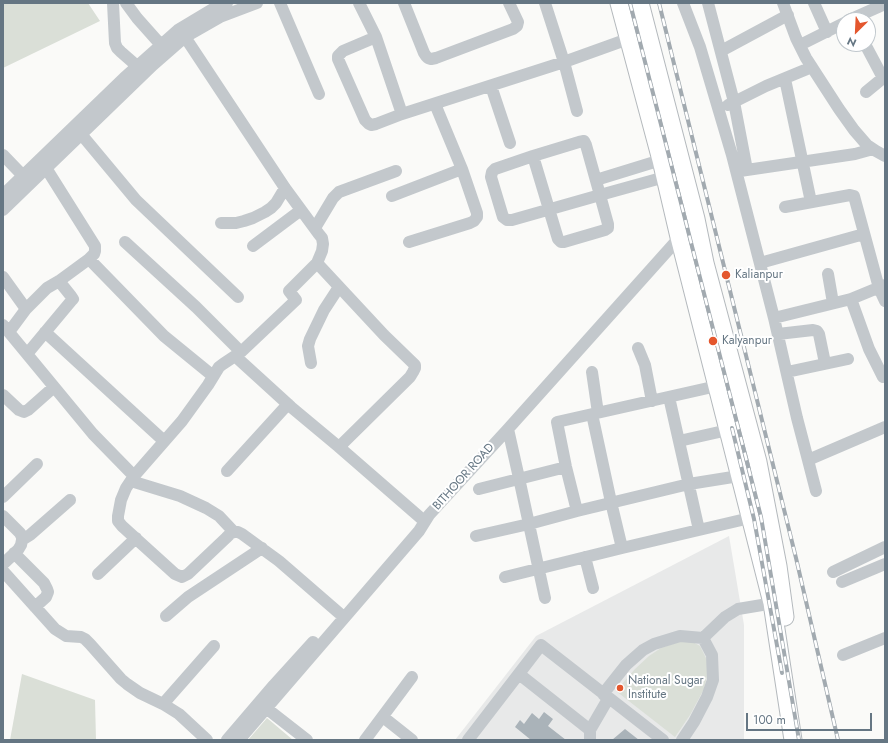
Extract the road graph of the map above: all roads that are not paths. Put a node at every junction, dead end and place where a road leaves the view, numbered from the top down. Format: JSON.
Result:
{"nodes":[{"id":1,"x":113,"y":3,"type":"edge"},
{"id":2,"x":126,"y":3,"type":"edge"},
{"id":3,"x":227,"y":3,"type":"edge"},
{"id":4,"x":257,"y":3,"type":"edge"},
{"id":5,"x":280,"y":3,"type":"edge"},
{"id":6,"x":359,"y":3,"type":"edge"},
{"id":7,"x":404,"y":3,"type":"edge"},
{"id":8,"x":509,"y":3,"type":"edge"},
{"id":9,"x":544,"y":3,"type":"edge"},
{"id":10,"x":619,"y":3,"type":"edge"},
{"id":11,"x":640,"y":3,"type":"edge"},
{"id":12,"x":683,"y":3,"type":"edge"},
{"id":13,"x":708,"y":3,"type":"edge"},
{"id":14,"x":783,"y":3,"type":"edge"},
{"id":15,"x":885,"y":4,"type":"edge"},
{"id":16,"x":819,"y":5,"type":"edge"},
{"id":17,"x":867,"y":12,"type":"edge"},
{"id":18,"x":788,"y":15,"type":"junction"},
{"id":19,"x":836,"y":27,"type":"edge"},
{"id":20,"x":826,"y":32,"type":"junction"},
{"id":21,"x":185,"y":37,"type":"junction"},
{"id":22,"x":376,"y":37,"type":"junction"},
{"id":23,"x":628,"y":39,"type":"junction"},
{"id":24,"x":162,"y":45,"type":"junction"},
{"id":25,"x":800,"y":45,"type":"junction"},
{"id":26,"x":721,"y":51,"type":"junction"},
{"id":27,"x":870,"y":52,"type":"edge"},
{"id":28,"x":564,"y":62,"type":"junction"},
{"id":29,"x":137,"y":66,"type":"junction"},
{"id":30,"x":812,"y":67,"type":"junction"},
{"id":31,"x":884,"y":77,"type":"edge"},
{"id":32,"x":785,"y":79,"type":"junction"},
{"id":33,"x":491,"y":86,"type":"junction"},
{"id":34,"x":866,"y":92,"type":"dead end"},
{"id":35,"x":319,"y":94,"type":"dead end"},
{"id":36,"x":734,"y":102,"type":"junction"},
{"id":37,"x":435,"y":104,"type":"junction"},
{"id":38,"x":719,"y":110,"type":"junction"},
{"id":39,"x":578,"y":111,"type":"dead end"},
{"id":40,"x":402,"y":114,"type":"junction"},
{"id":41,"x":81,"y":134,"type":"junction"},
{"id":42,"x":510,"y":143,"type":"dead end"},
{"id":43,"x":880,"y":150,"type":"edge"},
{"id":44,"x":3,"y":155,"type":"edge"},
{"id":45,"x":533,"y":156,"type":"junction"},
{"id":46,"x":661,"y":160,"type":"junction"},
{"id":47,"x":802,"y":162,"type":"junction"},
{"id":48,"x":46,"y":168,"type":"junction"},
{"id":49,"x":462,"y":169,"type":"junction"},
{"id":50,"x":396,"y":171,"type":"dead end"},
{"id":51,"x":742,"y":171,"type":"junction"},
{"id":52,"x":665,"y":177,"type":"junction"},
{"id":53,"x":27,"y":179,"type":"junction"},
{"id":54,"x":596,"y":180,"type":"junction"},
{"id":55,"x":285,"y":188,"type":"junction"},
{"id":56,"x":600,"y":194,"type":"junction"},
{"id":57,"x":3,"y":195,"type":"edge"},
{"id":58,"x":392,"y":196,"type":"dead end"},
{"id":59,"x":811,"y":202,"type":"junction"},
{"id":60,"x":785,"y":207,"type":"dead end"},
{"id":61,"x":3,"y":210,"type":"edge"},
{"id":62,"x":301,"y":210,"type":"junction"},
{"id":63,"x":550,"y":210,"type":"junction"},
{"id":64,"x":696,"y":219,"type":"junction"},
{"id":65,"x":221,"y":223,"type":"dead end"},
{"id":66,"x":315,"y":228,"type":"junction"},
{"id":67,"x":864,"y":234,"type":"junction"},
{"id":68,"x":679,"y":237,"type":"junction"},
{"id":69,"x":125,"y":242,"type":"dead end"},
{"id":70,"x":409,"y":242,"type":"dead end"},
{"id":71,"x":253,"y":246,"type":"dead end"},
{"id":72,"x":89,"y":259,"type":"junction"},
{"id":73,"x":317,"y":264,"type":"junction"},
{"id":74,"x":760,"y":264,"type":"junction"},
{"id":75,"x":828,"y":274,"type":"dead end"},
{"id":76,"x":3,"y":277,"type":"edge"},
{"id":77,"x":59,"y":281,"type":"junction"},
{"id":78,"x":882,"y":286,"type":"edge"},
{"id":79,"x":339,"y":287,"type":"junction"},
{"id":80,"x":238,"y":297,"type":"dead end"},
{"id":81,"x":851,"y":299,"type":"junction"},
{"id":82,"x":885,"y":301,"type":"edge"},
{"id":83,"x":833,"y":303,"type":"junction"},
{"id":84,"x":26,"y":309,"type":"junction"},
{"id":85,"x":774,"y":318,"type":"junction"},
{"id":86,"x":6,"y":328,"type":"edge"},
{"id":87,"x":45,"y":332,"type":"junction"},
{"id":88,"x":778,"y":334,"type":"junction"},
{"id":89,"x":638,"y":348,"type":"dead end"},
{"id":90,"x":27,"y":354,"type":"junction"},
{"id":91,"x":238,"y":354,"type":"junction"},
{"id":92,"x":848,"y":359,"type":"dead end"},
{"id":93,"x":311,"y":363,"type":"dead end"},
{"id":94,"x":825,"y":363,"type":"junction"},
{"id":95,"x":592,"y":372,"type":"dead end"},
{"id":96,"x":786,"y":372,"type":"junction"},
{"id":97,"x":214,"y":376,"type":"junction"},
{"id":98,"x":883,"y":377,"type":"dead end"},
{"id":99,"x":717,"y":386,"type":"junction"},
{"id":100,"x":54,"y":388,"type":"junction"},
{"id":101,"x":3,"y":395,"type":"edge"},
{"id":102,"x":669,"y":397,"type":"junction"},
{"id":103,"x":652,"y":401,"type":"junction"},
{"id":104,"x":288,"y":404,"type":"junction"},
{"id":105,"x":595,"y":413,"type":"junction"},
{"id":106,"x":885,"y":427,"type":"edge"},
{"id":107,"x":508,"y":429,"type":"junction"},
{"id":108,"x":728,"y":430,"type":"junction"},
{"id":109,"x":164,"y":441,"type":"junction"},
{"id":110,"x":679,"y":441,"type":"junction"},
{"id":111,"x":339,"y":447,"type":"junction"},
{"id":112,"x":808,"y":460,"type":"junction"},
{"id":113,"x":36,"y":464,"type":"dead end"},
{"id":114,"x":566,"y":467,"type":"junction"},
{"id":115,"x":227,"y":471,"type":"dead end"},
{"id":116,"x":740,"y":476,"type":"junction"},
{"id":117,"x":519,"y":478,"type":"junction"},
{"id":118,"x":132,"y":479,"type":"junction"},
{"id":119,"x":689,"y":484,"type":"junction"},
{"id":120,"x":479,"y":489,"type":"dead end"},
{"id":121,"x":816,"y":491,"type":"dead end"},
{"id":122,"x":3,"y":497,"type":"edge"},
{"id":123,"x":70,"y":500,"type":"dead end"},
{"id":124,"x":611,"y":502,"type":"junction"},
{"id":125,"x":577,"y":510,"type":"junction"},
{"id":126,"x":3,"y":516,"type":"edge"},
{"id":127,"x":426,"y":517,"type":"junction"},
{"id":128,"x":750,"y":518,"type":"junction"},
{"id":129,"x":529,"y":524,"type":"junction"},
{"id":130,"x":699,"y":530,"type":"junction"},
{"id":131,"x":234,"y":532,"type":"junction"},
{"id":132,"x":476,"y":536,"type":"dead end"},
{"id":133,"x":136,"y":538,"type":"junction"},
{"id":134,"x":22,"y":540,"type":"junction"},
{"id":135,"x":885,"y":547,"type":"edge"},
{"id":136,"x":262,"y":548,"type":"junction"},
{"id":137,"x":622,"y":548,"type":"junction"},
{"id":138,"x":14,"y":553,"type":"junction"},
{"id":139,"x":585,"y":557,"type":"junction"},
{"id":140,"x":3,"y":564,"type":"edge"},
{"id":141,"x":885,"y":564,"type":"edge"},
{"id":142,"x":538,"y":569,"type":"junction"},
{"id":143,"x":3,"y":571,"type":"edge"},
{"id":144,"x":833,"y":572,"type":"dead end"},
{"id":145,"x":98,"y":574,"type":"dead end"},
{"id":146,"x":505,"y":577,"type":"dead end"},
{"id":147,"x":842,"y":582,"type":"dead end"},
{"id":148,"x":593,"y":588,"type":"dead end"},
{"id":149,"x":545,"y":598,"type":"dead end"},
{"id":150,"x":777,"y":603,"type":"junction"},
{"id":151,"x":35,"y":607,"type":"junction"},
{"id":152,"x":339,"y":613,"type":"junction"},
{"id":153,"x":166,"y":616,"type":"dead end"},
{"id":154,"x":703,"y":638,"type":"junction"},
{"id":155,"x":885,"y":638,"type":"edge"},
{"id":156,"x":214,"y":646,"type":"dead end"},
{"id":157,"x":843,"y":654,"type":"dead end"},
{"id":158,"x":519,"y":674,"type":"junction"},
{"id":159,"x":412,"y":677,"type":"dead end"},
{"id":160,"x":603,"y":694,"type":"junction"},
{"id":161,"x":163,"y":704,"type":"junction"},
{"id":162,"x":266,"y":708,"type":"junction"},
{"id":163,"x":383,"y":717,"type":"junction"},
{"id":164,"x":590,"y":735,"type":"edge"},
{"id":165,"x":207,"y":740,"type":"edge"},
{"id":166,"x":227,"y":740,"type":"edge"},
{"id":167,"x":239,"y":740,"type":"edge"},
{"id":168,"x":307,"y":740,"type":"edge"},
{"id":169,"x":365,"y":740,"type":"edge"},
{"id":170,"x":412,"y":740,"type":"edge"},
{"id":171,"x":468,"y":740,"type":"edge"},
{"id":172,"x":663,"y":740,"type":"edge"},
{"id":173,"x":682,"y":740,"type":"edge"},
{"id":174,"x":793,"y":740,"type":"edge"},
{"id":175,"x":804,"y":740,"type":"edge"}],
"edges":[{"from":1,"to":29,"type":"street"},
{"from":2,"to":24,"type":"street"},
{"from":3,"to":24,"type":"street"},
{"from":4,"to":21,"type":"street"},
{"from":5,"to":35,"type":"street"},
{"from":6,"to":22,"type":"street"},
{"from":7,"to":8,"type":"street"},
{"from":9,"to":28,"type":"street"},
{"from":10,"to":23,"type":"highway"},
{"from":11,"to":64,"type":"highway"},
{"from":12,"to":38,"type":"street"},
{"from":13,"to":26,"type":"street"},
{"from":14,"to":18,"type":"street"},
{"from":15,"to":17,"type":"street"},
{"from":16,"to":20,"type":"street"},
{"from":18,"to":25,"type":"street"},
{"from":18,"to":26,"type":"street"},
{"from":19,"to":20,"type":"street"},
{"from":20,"to":25,"type":"street"},
{"from":21,"to":41,"type":"street"},
{"from":21,"to":55,"type":"street"},
{"from":22,"to":40,"type":"street"},
{"from":22,"to":40,"type":"street"},
{"from":23,"to":28,"type":"street"},
{"from":23,"to":46,"type":"highway"},
{"from":24,"to":29,"type":"street"},
{"from":25,"to":30,"type":"street"},
{"from":26,"to":36,"type":"street"},
{"from":27,"to":31,"type":"street"},
{"from":28,"to":33,"type":"street"},
{"from":28,"to":39,"type":"street"},
{"from":29,"to":53,"type":"street"},
{"from":30,"to":32,"type":"street"},
{"from":30,"to":43,"type":"street"},
{"from":31,"to":34,"type":"street"},
{"from":32,"to":36,"type":"street"},
{"from":32,"to":47,"type":"street"},
{"from":33,"to":37,"type":"street"},
{"from":33,"to":42,"type":"street"},
{"from":36,"to":38,"type":"street"},
{"from":36,"to":51,"type":"street"},
{"from":37,"to":40,"type":"street"},
{"from":37,"to":49,"type":"street"},
{"from":38,"to":51,"type":"street"},
{"from":41,"to":48,"type":"street"},
{"from":41,"to":80,"type":"street"},
{"from":43,"to":47,"type":"street"},
{"from":44,"to":53,"type":"street"},
{"from":45,"to":54,"type":"street"},
{"from":45,"to":63,"type":"street"},
{"from":45,"to":63,"type":"street"},
{"from":46,"to":52,"type":"highway"},
{"from":46,"to":54,"type":"street"},
{"from":47,"to":51,"type":"street"},
{"from":47,"to":59,"type":"street"},
{"from":48,"to":53,"type":"street"},
{"from":48,"to":72,"type":"street"},
{"from":49,"to":58,"type":"street"},
{"from":49,"to":70,"type":"street"},
{"from":50,"to":66,"type":"street"},
{"from":51,"to":74,"type":"street"},
{"from":52,"to":56,"type":"street"},
{"from":52,"to":68,"type":"highway"},
{"from":53,"to":57,"type":"street"},
{"from":53,"to":61,"type":"street"},
{"from":54,"to":56,"type":"street"},
{"from":55,"to":62,"type":"street"},
{"from":55,"to":65,"type":"street"},
{"from":56,"to":63,"type":"street"},
{"from":56,"to":63,"type":"street"},
{"from":59,"to":60,"type":"street"},
{"from":59,"to":67,"type":"street"},
{"from":62,"to":66,"type":"street"},
{"from":62,"to":71,"type":"street"},
{"from":64,"to":68,"type":"street","name":"BITHOOR ROAD"},
{"from":64,"to":150,"type":"highway"},
{"from":66,"to":73,"type":"street"},
{"from":67,"to":74,"type":"street"},
{"from":67,"to":78,"type":"street"},
{"from":68,"to":99,"type":"highway"},
{"from":68,"to":107,"type":"street","name":"BITHOOR ROAD"},
{"from":69,"to":91,"type":"street"},
{"from":72,"to":77,"type":"street"},
{"from":72,"to":97,"type":"street"},
{"from":73,"to":79,"type":"street"},
{"from":73,"to":91,"type":"street"},
{"from":74,"to":85,"type":"street"},
{"from":75,"to":83,"type":"street"},
{"from":76,"to":84,"type":"street"},
{"from":77,"to":84,"type":"street"},
{"from":77,"to":87,"type":"street"},
{"from":78,"to":81,"type":"street"},
{"from":78,"to":82,"type":"street"},
{"from":79,"to":93,"type":"street"},
{"from":79,"to":111,"type":"street"},
{"from":81,"to":83,"type":"street"},
{"from":81,"to":98,"type":"street"},
{"from":83,"to":85,"type":"street"},
{"from":84,"to":86,"type":"street"},
{"from":85,"to":88,"type":"street"},
{"from":86,"to":90,"type":"street"},
{"from":87,"to":90,"type":"street"},
{"from":87,"to":109,"type":"street"},
{"from":88,"to":94,"type":"street"},
{"from":88,"to":96,"type":"street"},
{"from":89,"to":103,"type":"street"},
{"from":90,"to":100,"type":"street"},
{"from":91,"to":97,"type":"street"},
{"from":91,"to":104,"type":"street"},
{"from":92,"to":94,"type":"street"},
{"from":94,"to":96,"type":"street"},
{"from":95,"to":105,"type":"street"},
{"from":96,"to":112,"type":"street"},
{"from":97,"to":109,"type":"street"},
{"from":99,"to":102,"type":"street"},
{"from":99,"to":108,"type":"highway"},
{"from":100,"to":101,"type":"street"},
{"from":100,"to":118,"type":"street"},
{"from":102,"to":103,"type":"street"},
{"from":102,"to":110,"type":"street"},
{"from":103,"to":105,"type":"street"},
{"from":104,"to":111,"type":"street"},
{"from":104,"to":115,"type":"street"},
{"from":105,"to":114,"type":"street"},
{"from":105,"to":124,"type":"street"},
{"from":106,"to":112,"type":"street"},
{"from":107,"to":117,"type":"street"},
{"from":107,"to":127,"type":"street","name":"BITHOOR ROAD"},
{"from":108,"to":110,"type":"street"},
{"from":108,"to":116,"type":"highway"},
{"from":109,"to":118,"type":"street"},
{"from":110,"to":119,"type":"street"},
{"from":111,"to":127,"type":"street"},
{"from":112,"to":121,"type":"street"},
{"from":113,"to":122,"type":"street"},
{"from":114,"to":117,"type":"street"},
{"from":114,"to":125,"type":"street"},
{"from":116,"to":119,"type":"street"},
{"from":116,"to":128,"type":"highway"},
{"from":117,"to":120,"type":"street"},
{"from":117,"to":129,"type":"street"},
{"from":118,"to":131,"type":"street"},
{"from":118,"to":133,"type":"street"},
{"from":119,"to":124,"type":"street"},
{"from":119,"to":130,"type":"street"},
{"from":123,"to":134,"type":"street"},
{"from":124,"to":125,"type":"street"},
{"from":124,"to":137,"type":"street"},
{"from":125,"to":129,"type":"street"},
{"from":126,"to":134,"type":"street"},
{"from":127,"to":152,"type":"street"},
{"from":127,"to":162,"type":"street","name":"BITHOOR ROAD"},
{"from":128,"to":130,"type":"street"},
{"from":128,"to":150,"type":"highway"},
{"from":129,"to":132,"type":"street"},
{"from":129,"to":142,"type":"street"},
{"from":130,"to":137,"type":"street"},
{"from":131,"to":133,"type":"street"},
{"from":131,"to":136,"type":"street"},
{"from":133,"to":145,"type":"street"},
{"from":134,"to":138,"type":"street"},
{"from":135,"to":144,"type":"street"},
{"from":136,"to":152,"type":"street"},
{"from":136,"to":153,"type":"street"},
{"from":137,"to":139,"type":"street"},
{"from":138,"to":140,"type":"street"},
{"from":138,"to":151,"type":"street"},
{"from":139,"to":142,"type":"street"},
{"from":139,"to":148,"type":"street"},
{"from":141,"to":147,"type":"street"},
{"from":142,"to":146,"type":"street"},
{"from":142,"to":149,"type":"street"},
{"from":143,"to":151,"type":"street"},
{"from":150,"to":154,"type":"street"},
{"from":150,"to":174,"type":"highway"},
{"from":150,"to":175,"type":"highway"},
{"from":151,"to":161,"type":"street"},
{"from":152,"to":166,"type":"street"},
{"from":154,"to":160,"type":"street"},
{"from":154,"to":173,"type":"street"},
{"from":155,"to":157,"type":"street"},
{"from":156,"to":161,"type":"street"},
{"from":158,"to":160,"type":"street"},
{"from":158,"to":164,"type":"street"},
{"from":158,"to":171,"type":"street"},
{"from":159,"to":163,"type":"street"},
{"from":160,"to":164,"type":"street"},
{"from":160,"to":172,"type":"street"},
{"from":161,"to":165,"type":"street"},
{"from":162,"to":167,"type":"street","name":"BITHOOR ROAD"},
{"from":162,"to":168,"type":"street"},
{"from":163,"to":169,"type":"street"},
{"from":163,"to":170,"type":"street"}]}
